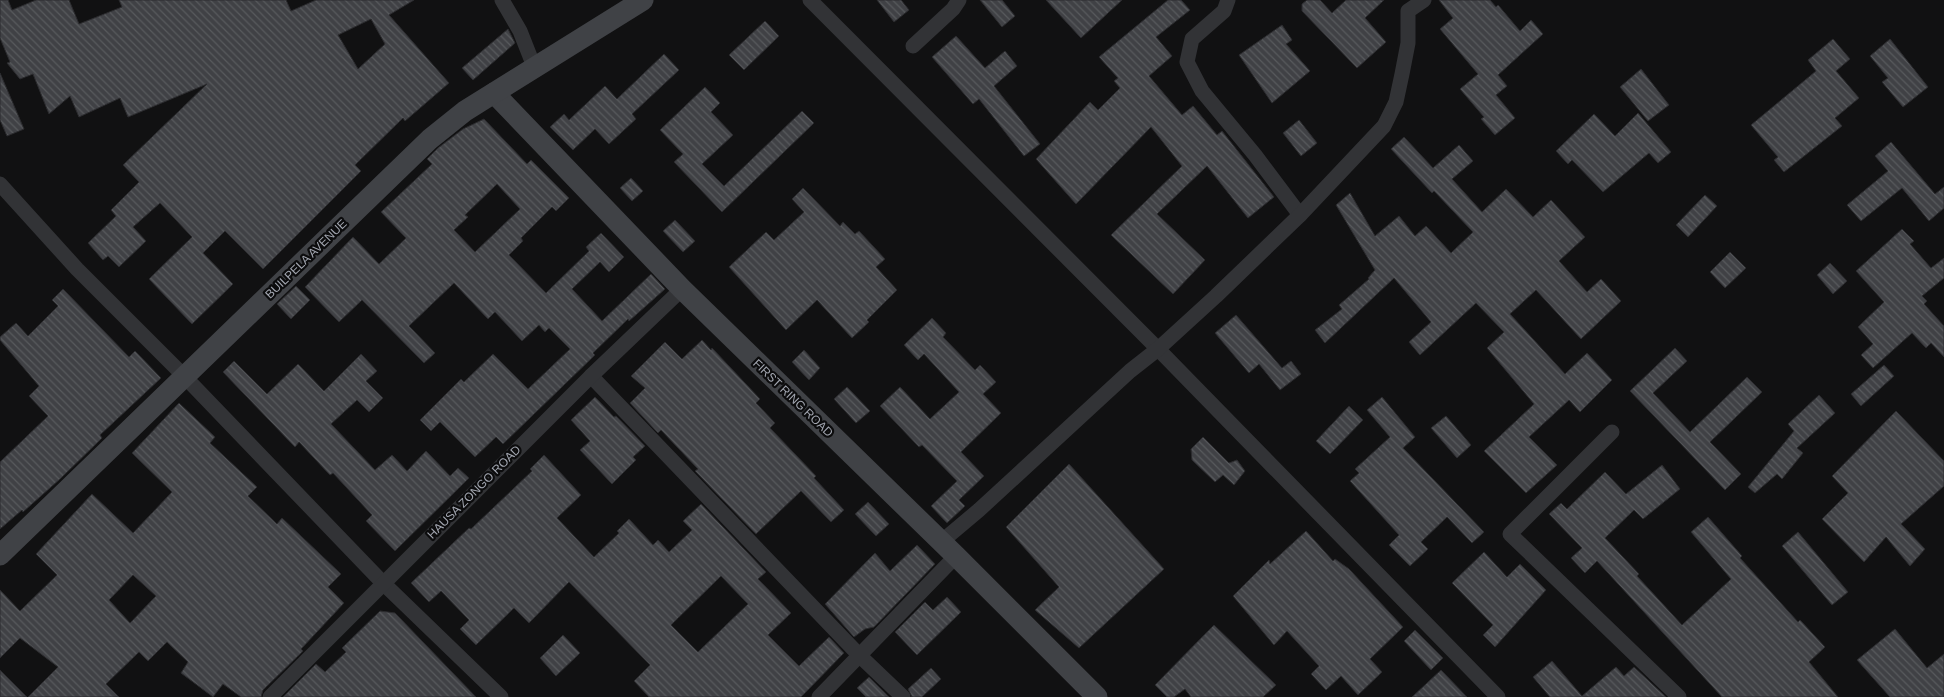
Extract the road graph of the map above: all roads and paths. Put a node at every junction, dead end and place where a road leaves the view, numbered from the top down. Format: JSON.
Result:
{"nodes":[{"id":1,"x":502,"y":0,"type":"edge"},
{"id":2,"x":643,"y":0,"type":"edge"},
{"id":3,"x":810,"y":0,"type":"edge"},
{"id":4,"x":959,"y":0,"type":"edge"},
{"id":5,"x":1228,"y":0,"type":"edge"},
{"id":6,"x":1424,"y":0,"type":"edge"},
{"id":7,"x":913,"y":46,"type":"dead end"},
{"id":8,"x":535,"y":69,"type":"junction"},
{"id":9,"x":494,"y":93,"type":"junction"},
{"id":10,"x":2,"y":188,"type":"edge"},
{"id":11,"x":1300,"y":215,"type":"junction"},
{"id":12,"x":682,"y":289,"type":"junction"},
{"id":13,"x":1158,"y":349,"type":"junction"},
{"id":14,"x":184,"y":376,"type":"junction"},
{"id":15,"x":591,"y":376,"type":"junction"},
{"id":16,"x":1612,"y":432,"type":"dead end"},
{"id":17,"x":948,"y":549,"type":"junction"},
{"id":18,"x":0,"y":555,"type":"edge"},
{"id":19,"x":383,"y":583,"type":"junction"},
{"id":20,"x":860,"y":656,"type":"junction"},
{"id":21,"x":270,"y":697,"type":"edge"},
{"id":22,"x":501,"y":697,"type":"edge"},
{"id":23,"x":819,"y":697,"type":"edge"},
{"id":24,"x":903,"y":697,"type":"edge"},
{"id":25,"x":1097,"y":697,"type":"edge"},
{"id":26,"x":1498,"y":697,"type":"edge"},
{"id":27,"x":1680,"y":697,"type":"edge"}],
"edges":[{"from":1,"to":8,"type":"street"},
{"from":2,"to":8,"type":"street","name":"BUILPELA AVENUE"},
{"from":3,"to":13,"type":"street"},
{"from":4,"to":7,"type":"street"},
{"from":5,"to":11,"type":"street"},
{"from":6,"to":11,"type":"street"},
{"from":8,"to":9,"type":"street","name":"BUILPELA AVENUE"},
{"from":9,"to":12,"type":"street","name":"FIRST RING ROAD"},
{"from":9,"to":14,"type":"street","name":"BUILPELA AVENUE"},
{"from":10,"to":14,"type":"street"},
{"from":11,"to":13,"type":"street"},
{"from":12,"to":15,"type":"street","name":"HAUSA ZONGO ROAD"},
{"from":12,"to":17,"type":"street","name":"FIRST RING ROAD"},
{"from":13,"to":17,"type":"street"},
{"from":13,"to":26,"type":"street"},
{"from":14,"to":18,"type":"street","name":"BUILPELA AVENUE"},
{"from":14,"to":19,"type":"street"},
{"from":15,"to":19,"type":"street","name":"HAUSA ZONGO ROAD"},
{"from":15,"to":20,"type":"street"},
{"from":16,"to":27,"type":"street"},
{"from":17,"to":20,"type":"street"},
{"from":17,"to":25,"type":"street","name":"FIRST RING ROAD"},
{"from":19,"to":21,"type":"street","name":"HAUSA ZONGO ROAD"},
{"from":19,"to":22,"type":"street"},
{"from":20,"to":23,"type":"street"},
{"from":20,"to":24,"type":"street"}]}
